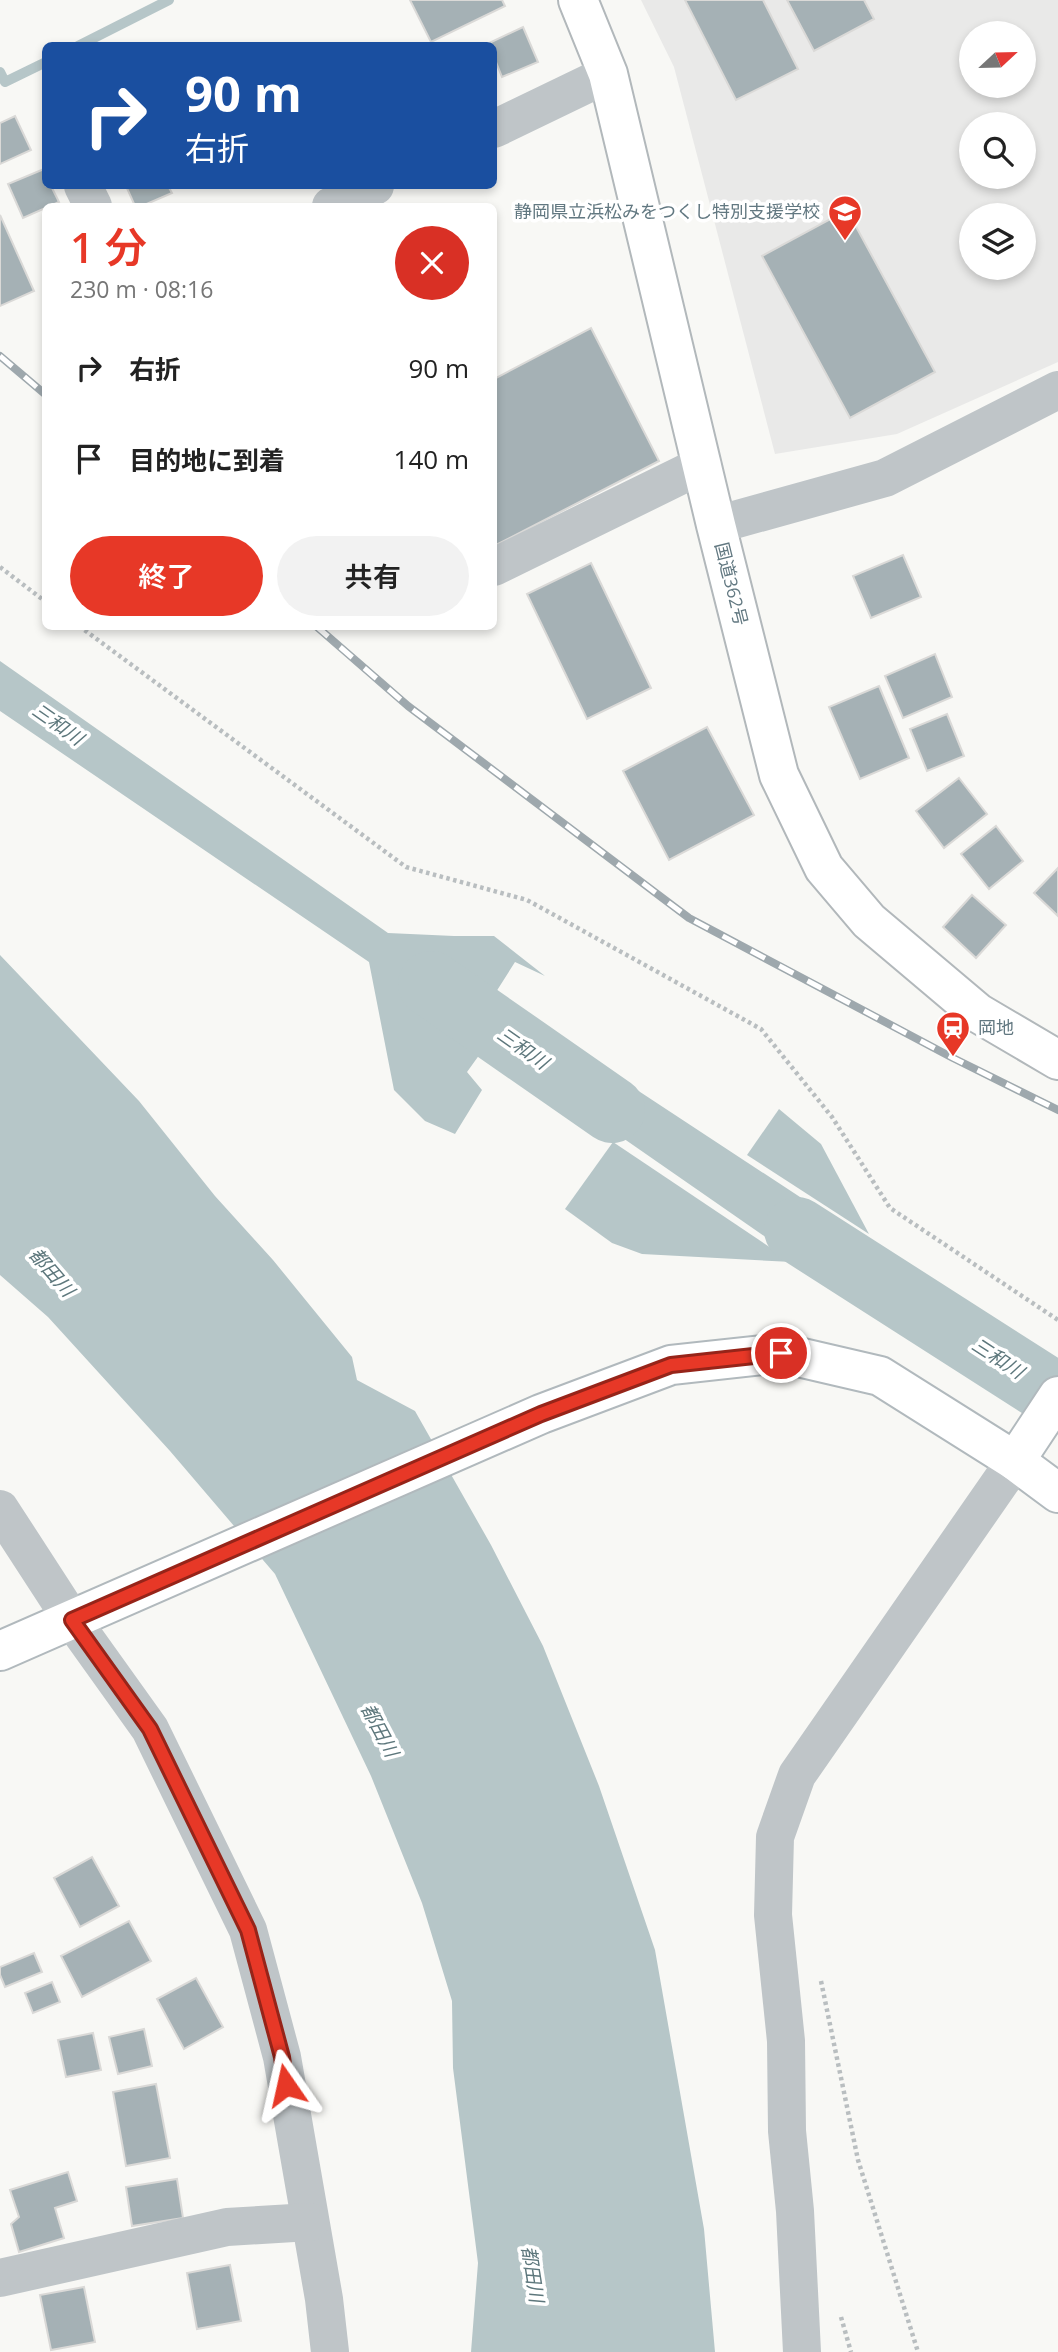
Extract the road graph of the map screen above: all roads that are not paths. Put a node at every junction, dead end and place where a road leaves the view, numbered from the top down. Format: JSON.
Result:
{"nodes":[{"id":1,"x":578,"y":0,"type":"edge"},
{"id":2,"x":608,"y":74,"type":"junction"},
{"id":3,"x":497,"y":128,"type":"edge"},
{"id":4,"x":368,"y":189,"type":"edge"},
{"id":5,"x":338,"y":203,"type":"edge"},
{"id":6,"x":1058,"y":390,"type":"edge"},
{"id":7,"x":702,"y":465,"type":"junction"},
{"id":8,"x":716,"y":525,"type":"junction"},
{"id":9,"x":497,"y":566,"type":"edge"},
{"id":10,"x":1058,"y":1060,"type":"edge"},
{"id":11,"x":1058,"y":1396,"type":"edge"},
{"id":12,"x":1023,"y":1447,"type":"junction"},
{"id":13,"x":1058,"y":1493,"type":"edge"},
{"id":14,"x":0,"y":1509,"type":"edge"},
{"id":15,"x":85,"y":1614,"type":"junction"},
{"id":16,"x":0,"y":1651,"type":"edge"},
{"id":17,"x":310,"y":2222,"type":"junction"},
{"id":18,"x":0,"y":2278,"type":"edge"},
{"id":19,"x":330,"y":2352,"type":"edge"},
{"id":20,"x":802,"y":2352,"type":"edge"}],
"edges":[{"from":1,"to":2,"type":"main road","name":"国道362号"},
{"from":2,"to":3,"type":"street"},
{"from":2,"to":7,"type":"main road","name":"国道362号"},
{"from":4,"to":5,"type":"street"},
{"from":6,"to":8,"type":"street"},
{"from":7,"to":8,"type":"main road","name":"国道362号"},
{"from":7,"to":9,"type":"street"},
{"from":8,"to":10,"type":"main road","name":"国道362号"},
{"from":11,"to":12,"type":"main road"},
{"from":12,"to":13,"type":"main road"},
{"from":12,"to":15,"type":"main road"},
{"from":12,"to":20,"type":"street"},
{"from":14,"to":15,"type":"street"},
{"from":15,"to":16,"type":"main road"},
{"from":15,"to":17,"type":"street"},
{"from":17,"to":18,"type":"street"},
{"from":17,"to":19,"type":"street"}]}
